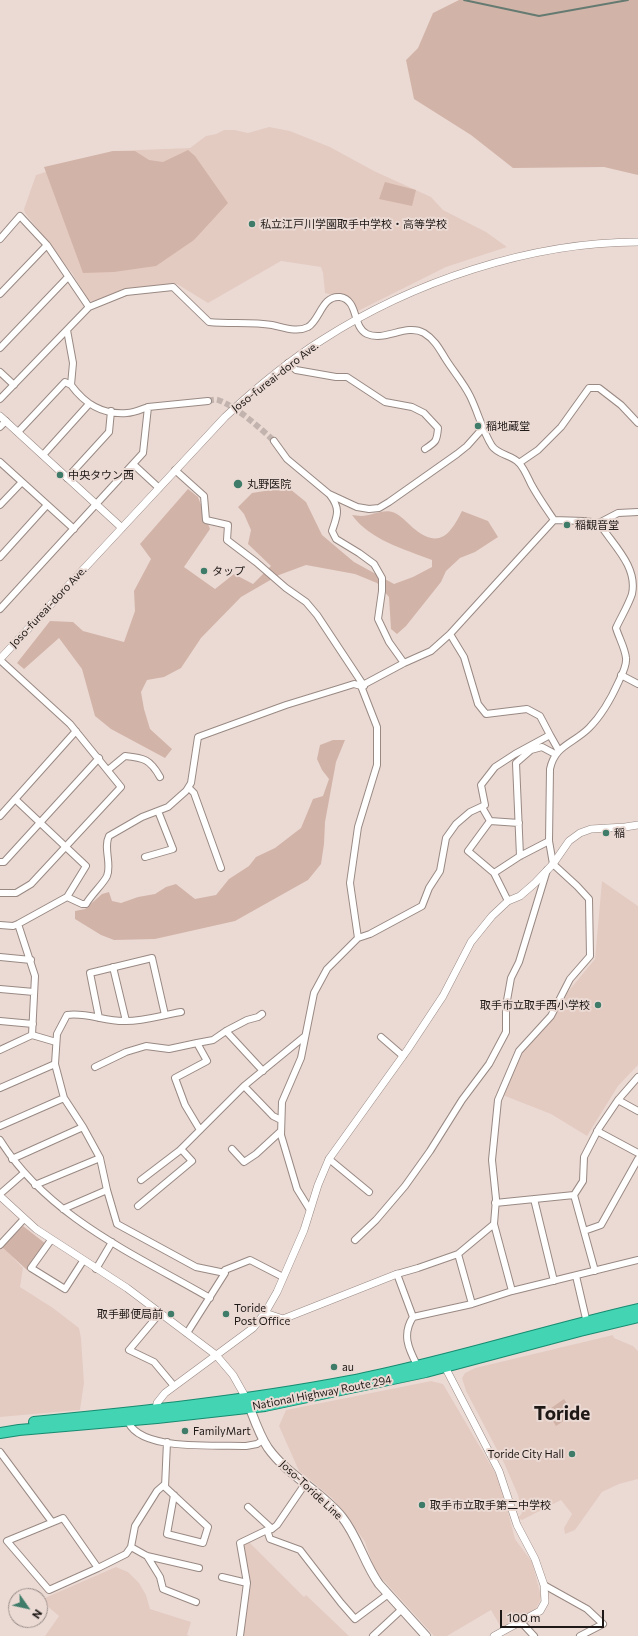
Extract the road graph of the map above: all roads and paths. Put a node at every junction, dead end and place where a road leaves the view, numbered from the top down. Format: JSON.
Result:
{"nodes":[{"id":1,"x":0,"y":239,"type":"edge"},
{"id":2,"x":638,"y":242,"type":"edge"},
{"id":3,"x":46,"y":245,"type":"junction"},
{"id":4,"x":68,"y":277,"type":"junction"},
{"id":5,"x":0,"y":294,"type":"edge"},
{"id":6,"x":89,"y":307,"type":"junction"},
{"id":7,"x":356,"y":320,"type":"junction"},
{"id":8,"x":67,"y":330,"type":"junction"},
{"id":9,"x":0,"y":348,"type":"edge"},
{"id":10,"x":288,"y":363,"type":"junction"},
{"id":11,"x":0,"y":372,"type":"edge"},
{"id":12,"x":14,"y":385,"type":"junction"},
{"id":13,"x":71,"y":385,"type":"junction"},
{"id":14,"x":0,"y":399,"type":"edge"},
{"id":15,"x":208,"y":401,"type":"tunnel mouth"},
{"id":16,"x":90,"y":404,"type":"junction"},
{"id":17,"x":148,"y":407,"type":"junction"},
{"id":18,"x":111,"y":411,"type":"junction"},
{"id":19,"x":0,"y":416,"type":"edge"},
{"id":20,"x":6,"y":421,"type":"junction"},
{"id":21,"x":638,"y":423,"type":"edge"},
{"id":22,"x":0,"y":427,"type":"edge"},
{"id":23,"x":483,"y":428,"type":"junction"},
{"id":24,"x":18,"y":432,"type":"junction"},
{"id":25,"x":274,"y":441,"type":"tunnel mouth"},
{"id":26,"x":425,"y":449,"type":"dead end"},
{"id":27,"x":43,"y":455,"type":"junction"},
{"id":28,"x":0,"y":462,"type":"edge"},
{"id":29,"x":519,"y":463,"type":"junction"},
{"id":30,"x":133,"y":464,"type":"junction"},
{"id":31,"x":175,"y":470,"type":"junction"},
{"id":32,"x":67,"y":478,"type":"junction"},
{"id":33,"x":22,"y":482,"type":"junction"},
{"id":34,"x":159,"y":488,"type":"junction"},
{"id":35,"x":329,"y":494,"type":"junction"},
{"id":36,"x":95,"y":504,"type":"junction"},
{"id":37,"x":47,"y":505,"type":"junction"},
{"id":38,"x":0,"y":506,"type":"edge"},
{"id":39,"x":638,"y":512,"type":"edge"},
{"id":40,"x":554,"y":520,"type":"junction"},
{"id":41,"x":599,"y":523,"type":"junction"},
{"id":42,"x":122,"y":528,"type":"junction"},
{"id":43,"x":74,"y":529,"type":"junction"},
{"id":44,"x":0,"y":557,"type":"edge"},
{"id":45,"x":0,"y":609,"type":"edge"},
{"id":46,"x":450,"y":634,"type":"junction"},
{"id":47,"x":0,"y":659,"type":"edge"},
{"id":48,"x":404,"y":663,"type":"junction"},
{"id":49,"x":621,"y":675,"type":"junction"},
{"id":50,"x":638,"y":684,"type":"edge"},
{"id":51,"x":362,"y":686,"type":"junction"},
{"id":52,"x":76,"y":732,"type":"junction"},
{"id":53,"x":550,"y":735,"type":"junction"},
{"id":54,"x":557,"y":752,"type":"junction"},
{"id":55,"x":99,"y":758,"type":"junction"},
{"id":56,"x":108,"y":770,"type":"junction"},
{"id":57,"x":160,"y":777,"type":"dead end"},
{"id":58,"x":188,"y":788,"type":"junction"},
{"id":59,"x":15,"y":799,"type":"junction"},
{"id":60,"x":482,"y":807,"type":"junction"},
{"id":61,"x":158,"y":811,"type":"junction"},
{"id":62,"x":0,"y":816,"type":"edge"},
{"id":63,"x":490,"y":821,"type":"junction"},
{"id":64,"x":40,"y":823,"type":"junction"},
{"id":65,"x":519,"y":823,"type":"junction"},
{"id":66,"x":638,"y":825,"type":"edge"},
{"id":67,"x":549,"y":841,"type":"junction"},
{"id":68,"x":65,"y":847,"type":"junction"},
{"id":69,"x":520,"y":856,"type":"junction"},
{"id":70,"x":145,"y":857,"type":"dead end"},
{"id":71,"x":0,"y":862,"type":"edge"},
{"id":72,"x":550,"y":867,"type":"junction"},
{"id":73,"x":221,"y":868,"type":"dead end"},
{"id":74,"x":494,"y":873,"type":"junction"},
{"id":75,"x":0,"y":893,"type":"edge"},
{"id":76,"x":67,"y":897,"type":"junction"},
{"id":77,"x":508,"y":901,"type":"junction"},
{"id":78,"x":18,"y":924,"type":"junction"},
{"id":79,"x":0,"y":925,"type":"edge"},
{"id":80,"x":358,"y":938,"type":"junction"},
{"id":81,"x":0,"y":957,"type":"edge"},
{"id":82,"x":31,"y":960,"type":"junction"},
{"id":83,"x":113,"y":967,"type":"junction"},
{"id":84,"x":0,"y":989,"type":"edge"},
{"id":85,"x":34,"y":992,"type":"junction"},
{"id":86,"x":181,"y":1012,"type":"dead end"},
{"id":87,"x":262,"y":1014,"type":"dead end"},
{"id":88,"x":165,"y":1015,"type":"junction"},
{"id":89,"x":99,"y":1018,"type":"junction"},
{"id":90,"x":0,"y":1021,"type":"edge"},
{"id":91,"x":126,"y":1021,"type":"junction"},
{"id":92,"x":33,"y":1024,"type":"junction"},
{"id":93,"x":226,"y":1031,"type":"junction"},
{"id":94,"x":32,"y":1035,"type":"junction"},
{"id":95,"x":305,"y":1036,"type":"junction"},
{"id":96,"x":381,"y":1037,"type":"dead end"},
{"id":97,"x":56,"y":1042,"type":"junction"},
{"id":98,"x":196,"y":1044,"type":"junction"},
{"id":99,"x":0,"y":1050,"type":"edge"},
{"id":100,"x":403,"y":1056,"type":"junction"},
{"id":101,"x":56,"y":1064,"type":"junction"},
{"id":102,"x":95,"y":1067,"type":"dead end"},
{"id":103,"x":263,"y":1071,"type":"junction"},
{"id":104,"x":638,"y":1078,"type":"edge"},
{"id":105,"x":244,"y":1086,"type":"junction"},
{"id":106,"x":0,"y":1088,"type":"edge"},
{"id":107,"x":64,"y":1098,"type":"junction"},
{"id":108,"x":618,"y":1100,"type":"junction"},
{"id":109,"x":638,"y":1111,"type":"edge"},
{"id":110,"x":281,"y":1120,"type":"junction"},
{"id":111,"x":0,"y":1126,"type":"edge"},
{"id":112,"x":83,"y":1127,"type":"junction"},
{"id":113,"x":200,"y":1130,"type":"junction"},
{"id":114,"x":281,"y":1131,"type":"junction"},
{"id":115,"x":597,"y":1131,"type":"junction"},
{"id":116,"x":0,"y":1140,"type":"edge"},
{"id":117,"x":181,"y":1149,"type":"junction"},
{"id":118,"x":232,"y":1149,"type":"dead end"},
{"id":119,"x":638,"y":1153,"type":"edge"},
{"id":120,"x":100,"y":1158,"type":"junction"},
{"id":121,"x":12,"y":1159,"type":"junction"},
{"id":122,"x":328,"y":1159,"type":"junction"},
{"id":123,"x":638,"y":1159,"type":"edge"},
{"id":124,"x":24,"y":1173,"type":"junction"},
{"id":125,"x":141,"y":1180,"type":"dead end"},
{"id":126,"x":35,"y":1185,"type":"junction"},
{"id":127,"x":107,"y":1190,"type":"junction"},
{"id":128,"x":369,"y":1192,"type":"dead end"},
{"id":129,"x":0,"y":1195,"type":"edge"},
{"id":130,"x":574,"y":1195,"type":"junction"},
{"id":131,"x":534,"y":1199,"type":"junction"},
{"id":132,"x":496,"y":1203,"type":"junction"},
{"id":133,"x":138,"y":1206,"type":"dead end"},
{"id":134,"x":63,"y":1209,"type":"junction"},
{"id":135,"x":310,"y":1210,"type":"junction"},
{"id":136,"x":24,"y":1220,"type":"junction"},
{"id":137,"x":494,"y":1224,"type":"junction"},
{"id":138,"x":584,"y":1231,"type":"junction"},
{"id":139,"x":51,"y":1240,"type":"junction"},
{"id":140,"x":355,"y":1240,"type":"dead end"},
{"id":141,"x":112,"y":1242,"type":"junction"},
{"id":142,"x":0,"y":1245,"type":"edge"},
{"id":143,"x":458,"y":1254,"type":"junction"},
{"id":144,"x":638,"y":1260,"type":"edge"},
{"id":145,"x":83,"y":1261,"type":"junction"},
{"id":146,"x":96,"y":1269,"type":"junction"},
{"id":147,"x":595,"y":1271,"type":"junction"},
{"id":148,"x":222,"y":1273,"type":"junction"},
{"id":149,"x":397,"y":1274,"type":"junction"},
{"id":150,"x":576,"y":1276,"type":"junction"},
{"id":151,"x":283,"y":1277,"type":"junction"},
{"id":152,"x":554,"y":1281,"type":"junction"},
{"id":153,"x":512,"y":1291,"type":"junction"},
{"id":154,"x":210,"y":1298,"type":"junction"},
{"id":155,"x":472,"y":1304,"type":"junction"},
{"id":156,"x":638,"y":1309,"type":"edge"},
{"id":157,"x":160,"y":1313,"type":"junction"},
{"id":158,"x":265,"y":1313,"type":"junction"},
{"id":159,"x":413,"y":1317,"type":"junction"},
{"id":160,"x":638,"y":1317,"type":"edge"},
{"id":161,"x":587,"y":1325,"type":"junction"},
{"id":162,"x":187,"y":1333,"type":"junction"},
{"id":163,"x":216,"y":1355,"type":"junction"},
{"id":164,"x":443,"y":1363,"type":"junction"},
{"id":165,"x":417,"y":1365,"type":"junction"},
{"id":166,"x":174,"y":1386,"type":"junction"},
{"id":167,"x":246,"y":1398,"type":"junction"},
{"id":168,"x":250,"y":1408,"type":"junction"},
{"id":169,"x":156,"y":1409,"type":"junction"},
{"id":170,"x":127,"y":1417,"type":"junction"},
{"id":171,"x":0,"y":1426,"type":"edge"},
{"id":172,"x":0,"y":1433,"type":"edge"},
{"id":173,"x":263,"y":1440,"type":"junction"},
{"id":174,"x":167,"y":1442,"type":"junction"},
{"id":175,"x":0,"y":1452,"type":"edge"},
{"id":176,"x":165,"y":1484,"type":"junction"},
{"id":177,"x":305,"y":1484,"type":"junction"},
{"id":178,"x":174,"y":1495,"type":"junction"},
{"id":179,"x":248,"y":1507,"type":"dead end"},
{"id":180,"x":52,"y":1522,"type":"junction"},
{"id":181,"x":269,"y":1529,"type":"junction"},
{"id":182,"x":7,"y":1541,"type":"junction"},
{"id":183,"x":0,"y":1544,"type":"edge"},
{"id":184,"x":131,"y":1547,"type":"junction"},
{"id":185,"x":146,"y":1556,"type":"junction"},
{"id":186,"x":98,"y":1568,"type":"junction"},
{"id":187,"x":199,"y":1568,"type":"dead end"},
{"id":188,"x":222,"y":1577,"type":"dead end"},
{"id":189,"x":247,"y":1583,"type":"junction"},
{"id":190,"x":544,"y":1585,"type":"junction"},
{"id":191,"x":387,"y":1594,"type":"junction"},
{"id":192,"x":196,"y":1602,"type":"dead end"},
{"id":193,"x":401,"y":1610,"type":"junction"},
{"id":194,"x":521,"y":1622,"type":"junction"},
{"id":195,"x":240,"y":1636,"type":"edge"},
{"id":196,"x":373,"y":1636,"type":"edge"},
{"id":197,"x":426,"y":1636,"type":"edge"},
{"id":198,"x":494,"y":1636,"type":"edge"},
{"id":199,"x":534,"y":1636,"type":"edge"},
{"id":200,"x":580,"y":1636,"type":"edge"}],
"edges":[{"from":1,"to":3,"type":"street"},
{"from":2,"to":7,"type":"street","name":"Joso-fureai-doro Ave."},
{"from":3,"to":4,"type":"street"},
{"from":3,"to":5,"type":"street"},
{"from":4,"to":6,"type":"street"},
{"from":4,"to":9,"type":"street"},
{"from":6,"to":7,"type":"street"},
{"from":6,"to":8,"type":"street"},
{"from":7,"to":10,"type":"street","name":"Joso-fureai-doro Ave."},
{"from":7,"to":23,"type":"street"},
{"from":8,"to":12,"type":"street"},
{"from":8,"to":13,"type":"street"},
{"from":10,"to":26,"type":"street"},
{"from":10,"to":31,"type":"street","name":"Joso-fureai-doro Ave."},
{"from":11,"to":12,"type":"street"},
{"from":12,"to":14,"type":"street"},
{"from":13,"to":16,"type":"street"},
{"from":13,"to":24,"type":"street"},
{"from":15,"to":17,"type":"street"},
{"from":16,"to":18,"type":"street"},
{"from":16,"to":27,"type":"street"},
{"from":17,"to":18,"type":"street"},
{"from":17,"to":30,"type":"street"},
{"from":18,"to":32,"type":"street"},
{"from":19,"to":20,"type":"street"},
{"from":20,"to":22,"type":"street"},
{"from":20,"to":24,"type":"street"},
{"from":21,"to":29,"type":"street"},
{"from":23,"to":29,"type":"street"},
{"from":23,"to":35,"type":"street"},
{"from":24,"to":27,"type":"street"},
{"from":25,"to":35,"type":"street"},
{"from":27,"to":32,"type":"street"},
{"from":28,"to":33,"type":"street"},
{"from":29,"to":40,"type":"street"},
{"from":30,"to":34,"type":"street"},
{"from":30,"to":36,"type":"street"},
{"from":31,"to":34,"type":"street","name":"Joso-fureai-doro Ave."},
{"from":31,"to":51,"type":"street"},
{"from":32,"to":36,"type":"street"},
{"from":33,"to":37,"type":"street"},
{"from":33,"to":38,"type":"street"},
{"from":34,"to":42,"type":"street","name":"Joso-fureai-doro Ave."},
{"from":35,"to":48,"type":"street"},
{"from":36,"to":42,"type":"street"},
{"from":36,"to":43,"type":"street"},
{"from":37,"to":43,"type":"street"},
{"from":37,"to":44,"type":"street"},
{"from":39,"to":41,"type":"street"},
{"from":40,"to":41,"type":"street"},
{"from":40,"to":46,"type":"street"},
{"from":41,"to":49,"type":"street"},
{"from":42,"to":47,"type":"street","name":"Joso-fureai-doro Ave."},
{"from":43,"to":45,"type":"street"},
{"from":46,"to":48,"type":"street"},
{"from":46,"to":53,"type":"street"},
{"from":47,"to":52,"type":"street"},
{"from":48,"to":51,"type":"street"},
{"from":49,"to":50,"type":"street"},
{"from":49,"to":54,"type":"street"},
{"from":51,"to":58,"type":"street"},
{"from":51,"to":80,"type":"street"},
{"from":52,"to":55,"type":"street"},
{"from":52,"to":59,"type":"street"},
{"from":53,"to":54,"type":"street"},
{"from":53,"to":60,"type":"street"},
{"from":54,"to":65,"type":"street"},
{"from":54,"to":67,"type":"street"},
{"from":55,"to":56,"type":"street"},
{"from":55,"to":64,"type":"street"},
{"from":56,"to":57,"type":"street"},
{"from":56,"to":68,"type":"street"},
{"from":58,"to":61,"type":"street"},
{"from":58,"to":73,"type":"street"},
{"from":59,"to":62,"type":"street"},
{"from":59,"to":64,"type":"street"},
{"from":60,"to":63,"type":"street"},
{"from":60,"to":80,"type":"street"},
{"from":61,"to":70,"type":"street"},
{"from":61,"to":76,"type":"street"},
{"from":63,"to":65,"type":"street"},
{"from":63,"to":74,"type":"street"},
{"from":64,"to":68,"type":"street"},
{"from":64,"to":71,"type":"street"},
{"from":65,"to":69,"type":"street"},
{"from":66,"to":72,"type":"street"},
{"from":67,"to":69,"type":"street"},
{"from":67,"to":72,"type":"street"},
{"from":68,"to":75,"type":"street"},
{"from":68,"to":76,"type":"street"},
{"from":69,"to":74,"type":"street"},
{"from":72,"to":77,"type":"street"},
{"from":72,"to":132,"type":"street"},
{"from":72,"to":140,"type":"street"},
{"from":74,"to":77,"type":"street"},
{"from":76,"to":78,"type":"street"},
{"from":77,"to":100,"type":"street"},
{"from":78,"to":79,"type":"street"},
{"from":78,"to":82,"type":"street"},
{"from":80,"to":95,"type":"street"},
{"from":81,"to":82,"type":"street"},
{"from":82,"to":85,"type":"street"},
{"from":83,"to":88,"type":"street"},
{"from":83,"to":89,"type":"street"},
{"from":83,"to":91,"type":"street"},
{"from":84,"to":85,"type":"street"},
{"from":85,"to":92,"type":"street"},
{"from":86,"to":88,"type":"street"},
{"from":87,"to":93,"type":"street"},
{"from":88,"to":91,"type":"street"},
{"from":89,"to":91,"type":"street"},
{"from":89,"to":97,"type":"street"},
{"from":90,"to":92,"type":"street"},
{"from":92,"to":94,"type":"street"},
{"from":93,"to":98,"type":"street"},
{"from":93,"to":103,"type":"street"},
{"from":94,"to":97,"type":"street"},
{"from":94,"to":99,"type":"street"},
{"from":95,"to":103,"type":"street"},
{"from":95,"to":110,"type":"street"},
{"from":96,"to":100,"type":"street"},
{"from":97,"to":101,"type":"street"},
{"from":98,"to":102,"type":"street"},
{"from":98,"to":113,"type":"street"},
{"from":100,"to":122,"type":"street"},
{"from":101,"to":106,"type":"street"},
{"from":101,"to":107,"type":"street"},
{"from":103,"to":105,"type":"street"},
{"from":104,"to":108,"type":"street"},
{"from":105,"to":110,"type":"street"},
{"from":105,"to":113,"type":"street"},
{"from":107,"to":111,"type":"street"},
{"from":107,"to":112,"type":"street"},
{"from":108,"to":109,"type":"street"},
{"from":108,"to":115,"type":"street"},
{"from":110,"to":114,"type":"street"},
{"from":112,"to":120,"type":"street"},
{"from":112,"to":121,"type":"street"},
{"from":113,"to":117,"type":"street"},
{"from":114,"to":118,"type":"street"},
{"from":114,"to":135,"type":"street"},
{"from":115,"to":119,"type":"street"},
{"from":115,"to":130,"type":"street"},
{"from":116,"to":121,"type":"street"},
{"from":117,"to":125,"type":"street"},
{"from":117,"to":133,"type":"street"},
{"from":120,"to":126,"type":"street"},
{"from":120,"to":127,"type":"street"},
{"from":121,"to":124,"type":"street"},
{"from":122,"to":128,"type":"street"},
{"from":122,"to":135,"type":"street"},
{"from":123,"to":138,"type":"street"},
{"from":124,"to":126,"type":"street"},
{"from":124,"to":129,"type":"street"},
{"from":126,"to":134,"type":"street"},
{"from":127,"to":134,"type":"street"},
{"from":127,"to":148,"type":"street"},
{"from":129,"to":136,"type":"street"},
{"from":130,"to":131,"type":"street"},
{"from":130,"to":138,"type":"street"},
{"from":131,"to":132,"type":"street"},
{"from":131,"to":152,"type":"street"},
{"from":132,"to":137,"type":"street"},
{"from":134,"to":141,"type":"street"},
{"from":135,"to":151,"type":"street"},
{"from":136,"to":139,"type":"street"},
{"from":136,"to":142,"type":"street"},
{"from":137,"to":143,"type":"street"},
{"from":137,"to":153,"type":"street"},
{"from":138,"to":147,"type":"street"},
{"from":139,"to":145,"type":"street"},
{"from":139,"to":145,"type":"street"},
{"from":141,"to":146,"type":"street"},
{"from":141,"to":154,"type":"street"},
{"from":143,"to":149,"type":"street"},
{"from":143,"to":155,"type":"street"},
{"from":144,"to":147,"type":"street"},
{"from":145,"to":146,"type":"street"},
{"from":146,"to":157,"type":"street"},
{"from":147,"to":150,"type":"street"},
{"from":148,"to":151,"type":"street"},
{"from":148,"to":154,"type":"street"},
{"from":149,"to":158,"type":"street"},
{"from":149,"to":159,"type":"street"},
{"from":150,"to":152,"type":"street"},
{"from":150,"to":161,"type":"street"},
{"from":151,"to":158,"type":"street"},
{"from":152,"to":153,"type":"street"},
{"from":153,"to":155,"type":"street"},
{"from":154,"to":162,"type":"street"},
{"from":155,"to":159,"type":"street"},
{"from":156,"to":161,"type":"highway","name":"National Highway Route 294"},
{"from":157,"to":162,"type":"street"},
{"from":157,"to":166,"type":"street"},
{"from":158,"to":163,"type":"street"},
{"from":159,"to":165,"type":"street"},
{"from":160,"to":161,"type":"highway","name":"National Highway Route 294"},
{"from":161,"to":164,"type":"highway","name":"National Highway Route 294"},
{"from":162,"to":163,"type":"street"},
{"from":163,"to":166,"type":"street"},
{"from":163,"to":167,"type":"street"},
{"from":164,"to":165,"type":"highway","name":"National Highway Route 294"},
{"from":164,"to":168,"type":"highway","name":"National Highway Route 294"},
{"from":164,"to":190,"type":"street"},
{"from":165,"to":167,"type":"highway","name":"National Highway Route 294"},
{"from":166,"to":169,"type":"street"},
{"from":167,"to":168,"type":"main road","name":"Joso-Toride Line"},
{"from":167,"to":169,"type":"highway","name":"National Highway Route 294"},
{"from":168,"to":170,"type":"highway","name":"National Highway Route 294"},
{"from":168,"to":173,"type":"main road","name":"Joso-Toride Line"},
{"from":169,"to":170,"type":"highway","name":"National Highway Route 294"},
{"from":170,"to":171,"type":"highway","name":"National Highway Route 294"},
{"from":170,"to":172,"type":"highway","name":"National Highway Route 294"},
{"from":170,"to":174,"type":"street"},
{"from":173,"to":174,"type":"street"},
{"from":173,"to":177,"type":"main road","name":"Joso-Toride Line"},
{"from":174,"to":176,"type":"street"},
{"from":175,"to":180,"type":"street"},
{"from":176,"to":178,"type":"street"},
{"from":176,"to":184,"type":"street"},
{"from":177,"to":181,"type":"street"},
{"from":177,"to":191,"type":"main road","name":"Joso-Toride Line"},
{"from":178,"to":178,"type":"street"},
{"from":179,"to":181,"type":"street"},
{"from":180,"to":182,"type":"street"},
{"from":180,"to":186,"type":"street"},
{"from":181,"to":189,"type":"street"},
{"from":181,"to":191,"type":"street"},
{"from":182,"to":183,"type":"street"},
{"from":182,"to":186,"type":"street"},
{"from":184,"to":185,"type":"street"},
{"from":184,"to":186,"type":"street"},
{"from":185,"to":187,"type":"street"},
{"from":185,"to":192,"type":"street"},
{"from":188,"to":189,"type":"street"},
{"from":189,"to":195,"type":"street"},
{"from":190,"to":194,"type":"street"},
{"from":190,"to":200,"type":"street"},
{"from":191,"to":193,"type":"main road","name":"Joso-Toride Line"},
{"from":193,"to":196,"type":"street"},
{"from":193,"to":197,"type":"main road","name":"Joso-Toride Line"},
{"from":194,"to":198,"type":"street"},
{"from":194,"to":199,"type":"street"}]}
